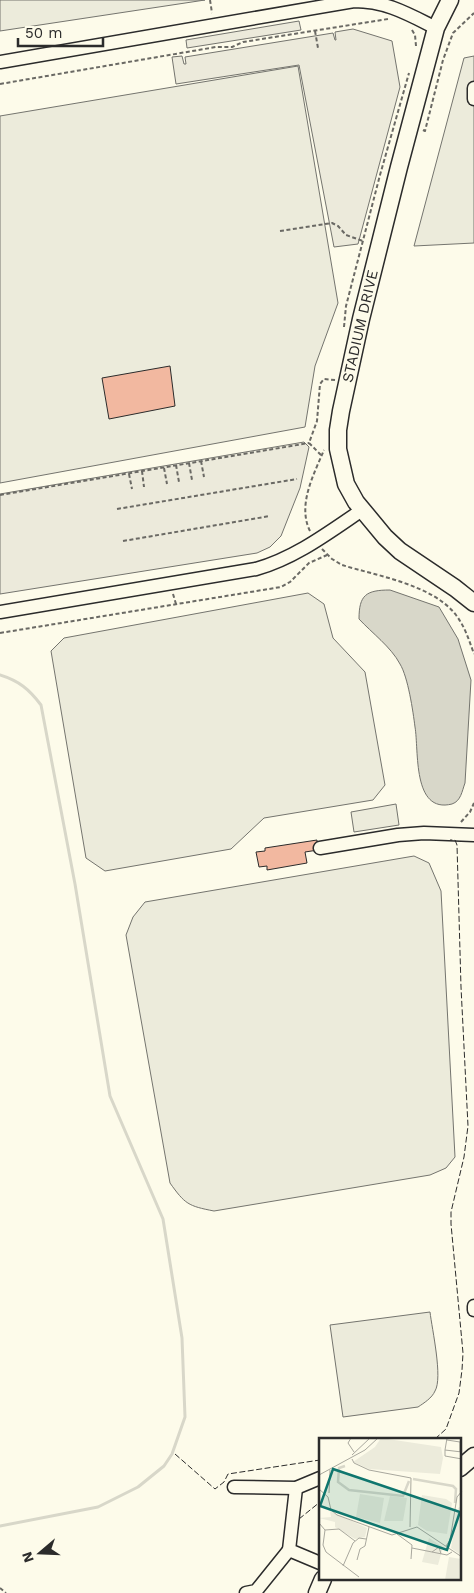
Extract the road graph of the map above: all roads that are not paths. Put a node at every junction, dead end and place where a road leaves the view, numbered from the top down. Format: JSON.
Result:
{"nodes":[{"id":1,"x":450,"y":0,"type":"edge"},
{"id":2,"x":436,"y":28,"type":"junction"},
{"id":3,"x":0,"y":62,"type":"edge"},
{"id":4,"x":474,"y":88,"type":"edge"},
{"id":5,"x":474,"y":99,"type":"edge"},
{"id":6,"x":362,"y":510,"type":"junction"},
{"id":7,"x":474,"y":603,"type":"edge"},
{"id":8,"x":0,"y":612,"type":"edge"},
{"id":9,"x":474,"y":835,"type":"edge"},
{"id":10,"x":320,"y":848,"type":"dead end"},
{"id":11,"x":474,"y":1306,"type":"edge"},
{"id":12,"x":474,"y":1310,"type":"edge"},
{"id":13,"x":474,"y":1456,"type":"edge"},
{"id":14,"x":462,"y":1466,"type":"edge"},
{"id":15,"x":319,"y":1478,"type":"edge"},
{"id":16,"x":234,"y":1487,"type":"dead end"},
{"id":17,"x":296,"y":1488,"type":"junction"},
{"id":18,"x":289,"y":1550,"type":"junction"},
{"id":19,"x":319,"y":1563,"type":"edge"},
{"id":20,"x":322,"y":1580,"type":"edge"},
{"id":21,"x":255,"y":1592,"type":"edge"},
{"id":22,"x":318,"y":1593,"type":"edge"}],
"edges":[{"from":1,"to":2,"type":"main road","name":"STADIUM DRIVE"},
{"from":2,"to":3,"type":"street"},
{"from":2,"to":6,"type":"main road","name":"STADIUM DRIVE"},
{"from":4,"to":5,"type":"street"},
{"from":6,"to":7,"type":"main road","name":"STADIUM DRIVE"},
{"from":6,"to":8,"type":"street"},
{"from":9,"to":10,"type":"street"},
{"from":11,"to":12,"type":"street"},
{"from":13,"to":14,"type":"main road"},
{"from":15,"to":17,"type":"street"},
{"from":16,"to":17,"type":"street"},
{"from":17,"to":18,"type":"street"},
{"from":18,"to":19,"type":"street"},
{"from":18,"to":21,"type":"street"},
{"from":20,"to":22,"type":"main road"}]}
